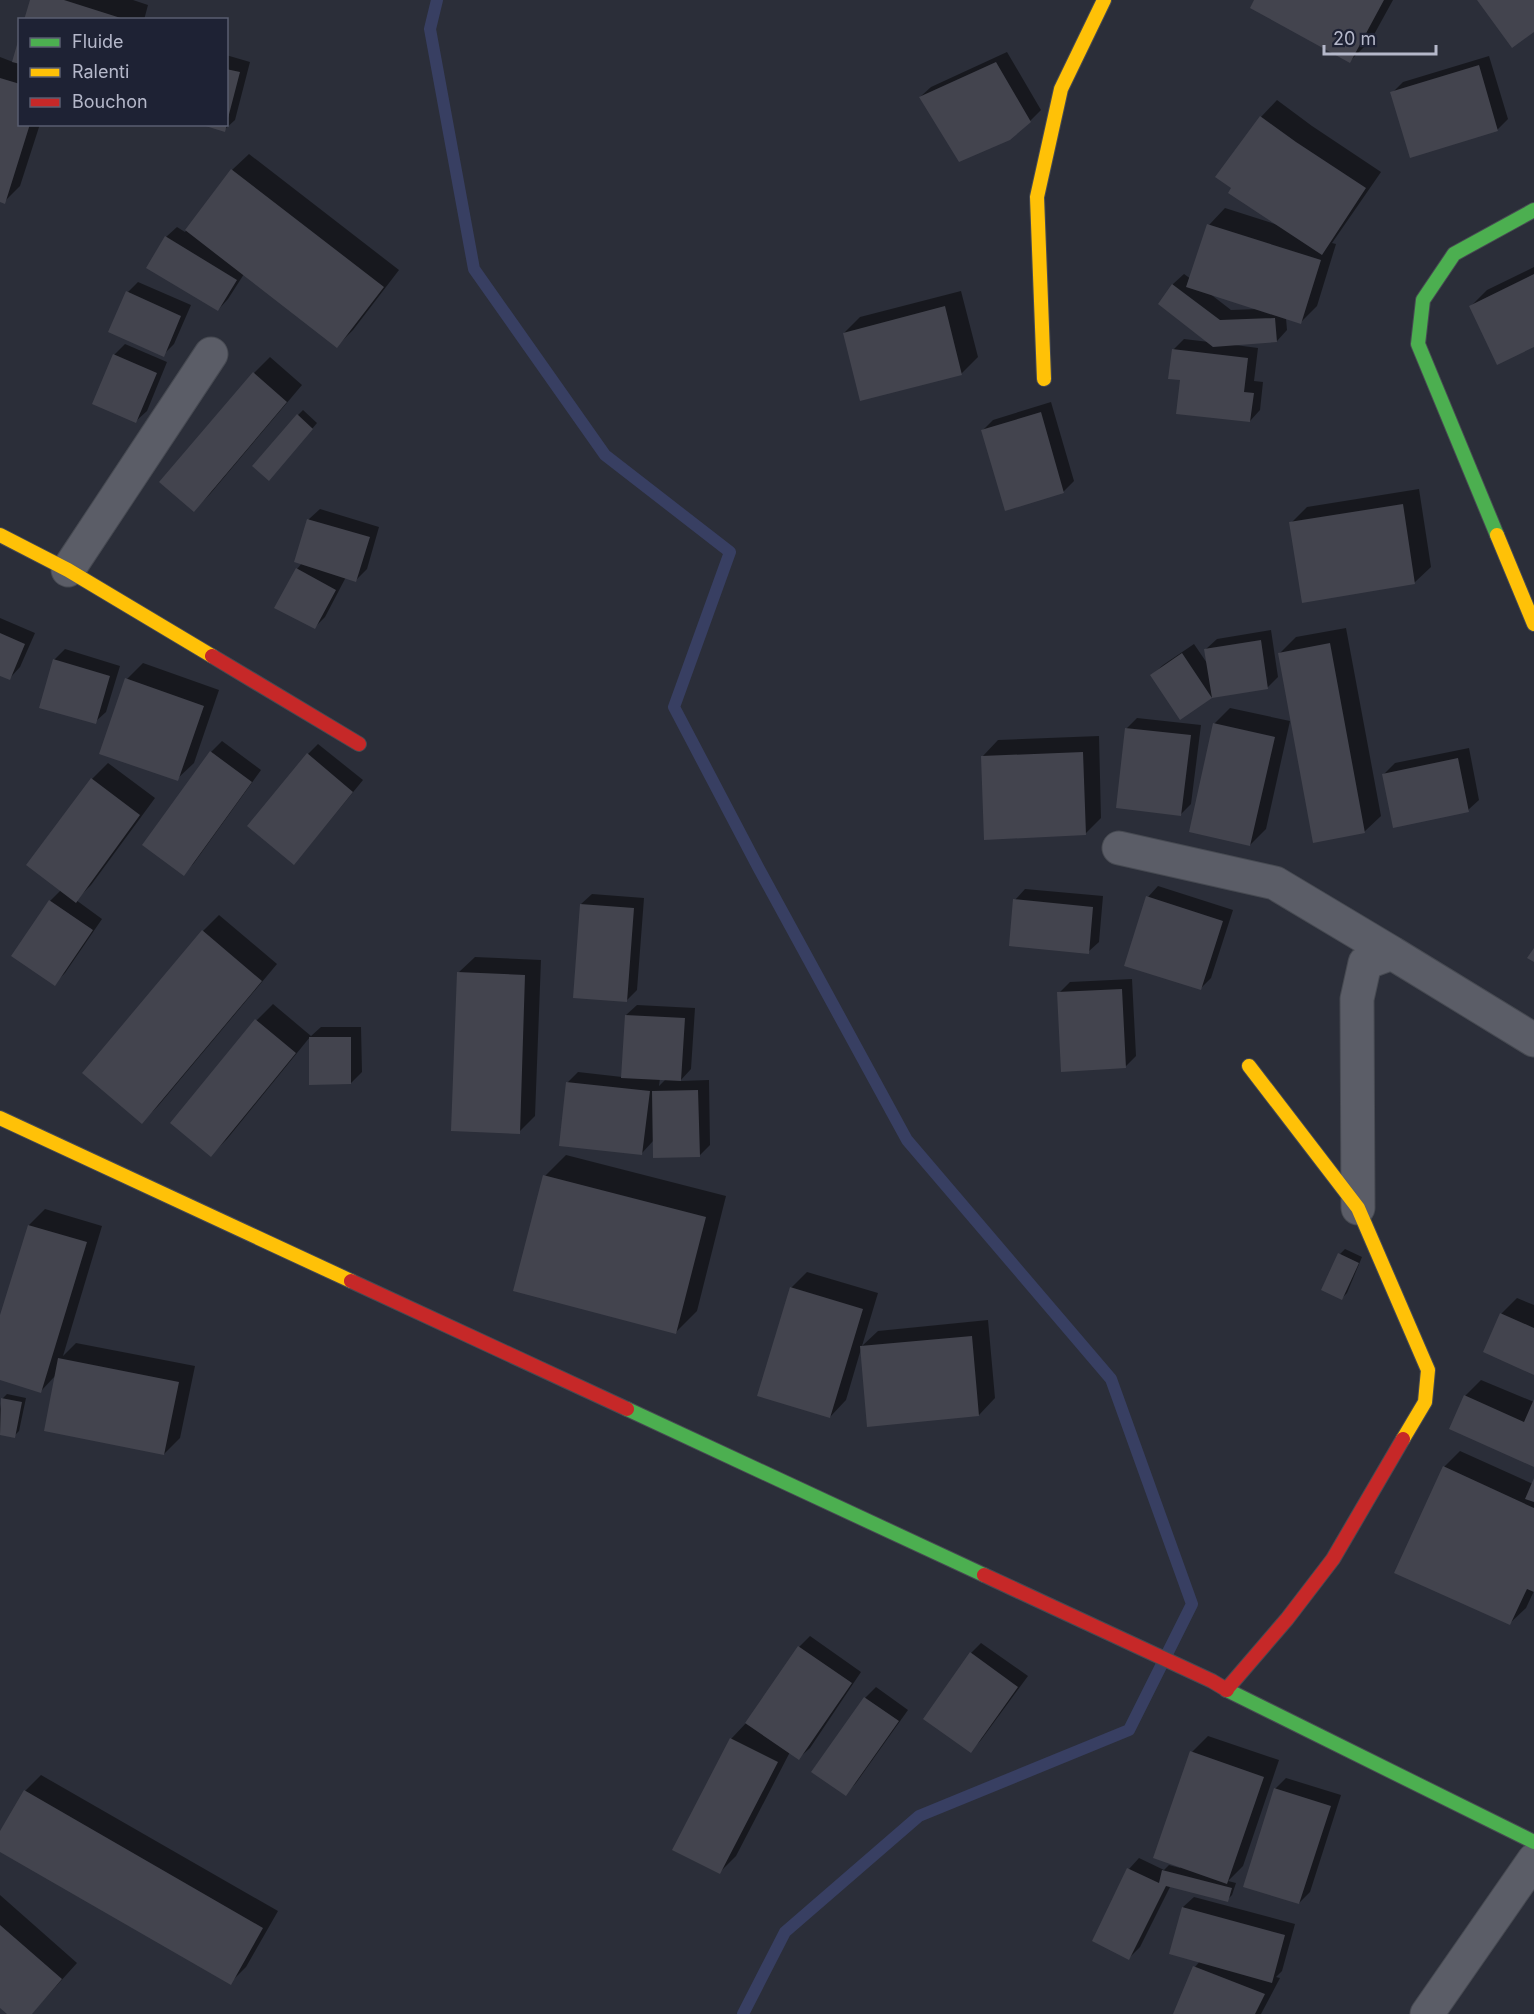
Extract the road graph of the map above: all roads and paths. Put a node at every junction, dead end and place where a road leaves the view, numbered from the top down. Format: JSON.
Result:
{"nodes":[{"id":1,"x":1104,"y":0,"type":"edge"},
{"id":2,"x":1534,"y":210,"type":"edge"},
{"id":3,"x":212,"y":354,"type":"dead end"},
{"id":4,"x":1044,"y":379,"type":"dead end"},
{"id":5,"x":0,"y":535,"type":"edge"},
{"id":6,"x":68,"y":570,"type":"junction"},
{"id":7,"x":1534,"y":624,"type":"edge"},
{"id":8,"x":359,"y":744,"type":"dead end"},
{"id":9,"x":1119,"y":848,"type":"dead end"},
{"id":10,"x":1392,"y":953,"type":"junction"},
{"id":11,"x":1534,"y":1040,"type":"edge"},
{"id":12,"x":1249,"y":1066,"type":"dead end"},
{"id":13,"x":0,"y":1118,"type":"edge"},
{"id":14,"x":1358,"y":1208,"type":"junction"},
{"id":15,"x":1226,"y":1690,"type":"junction"},
{"id":16,"x":1534,"y":1842,"type":"edge"},
{"id":17,"x":1534,"y":1860,"type":"edge"},
{"id":18,"x":1428,"y":2014,"type":"edge"}],
"edges":[{"from":1,"to":4,"type":"street"},
{"from":2,"to":7,"type":"street"},
{"from":3,"to":6,"type":"street"},
{"from":5,"to":6,"type":"street"},
{"from":6,"to":8,"type":"street"},
{"from":9,"to":10,"type":"street"},
{"from":10,"to":11,"type":"street"},
{"from":10,"to":14,"type":"street"},
{"from":12,"to":14,"type":"street"},
{"from":13,"to":15,"type":"street"},
{"from":14,"to":15,"type":"street"},
{"from":15,"to":16,"type":"street"},
{"from":17,"to":18,"type":"street"}]}
